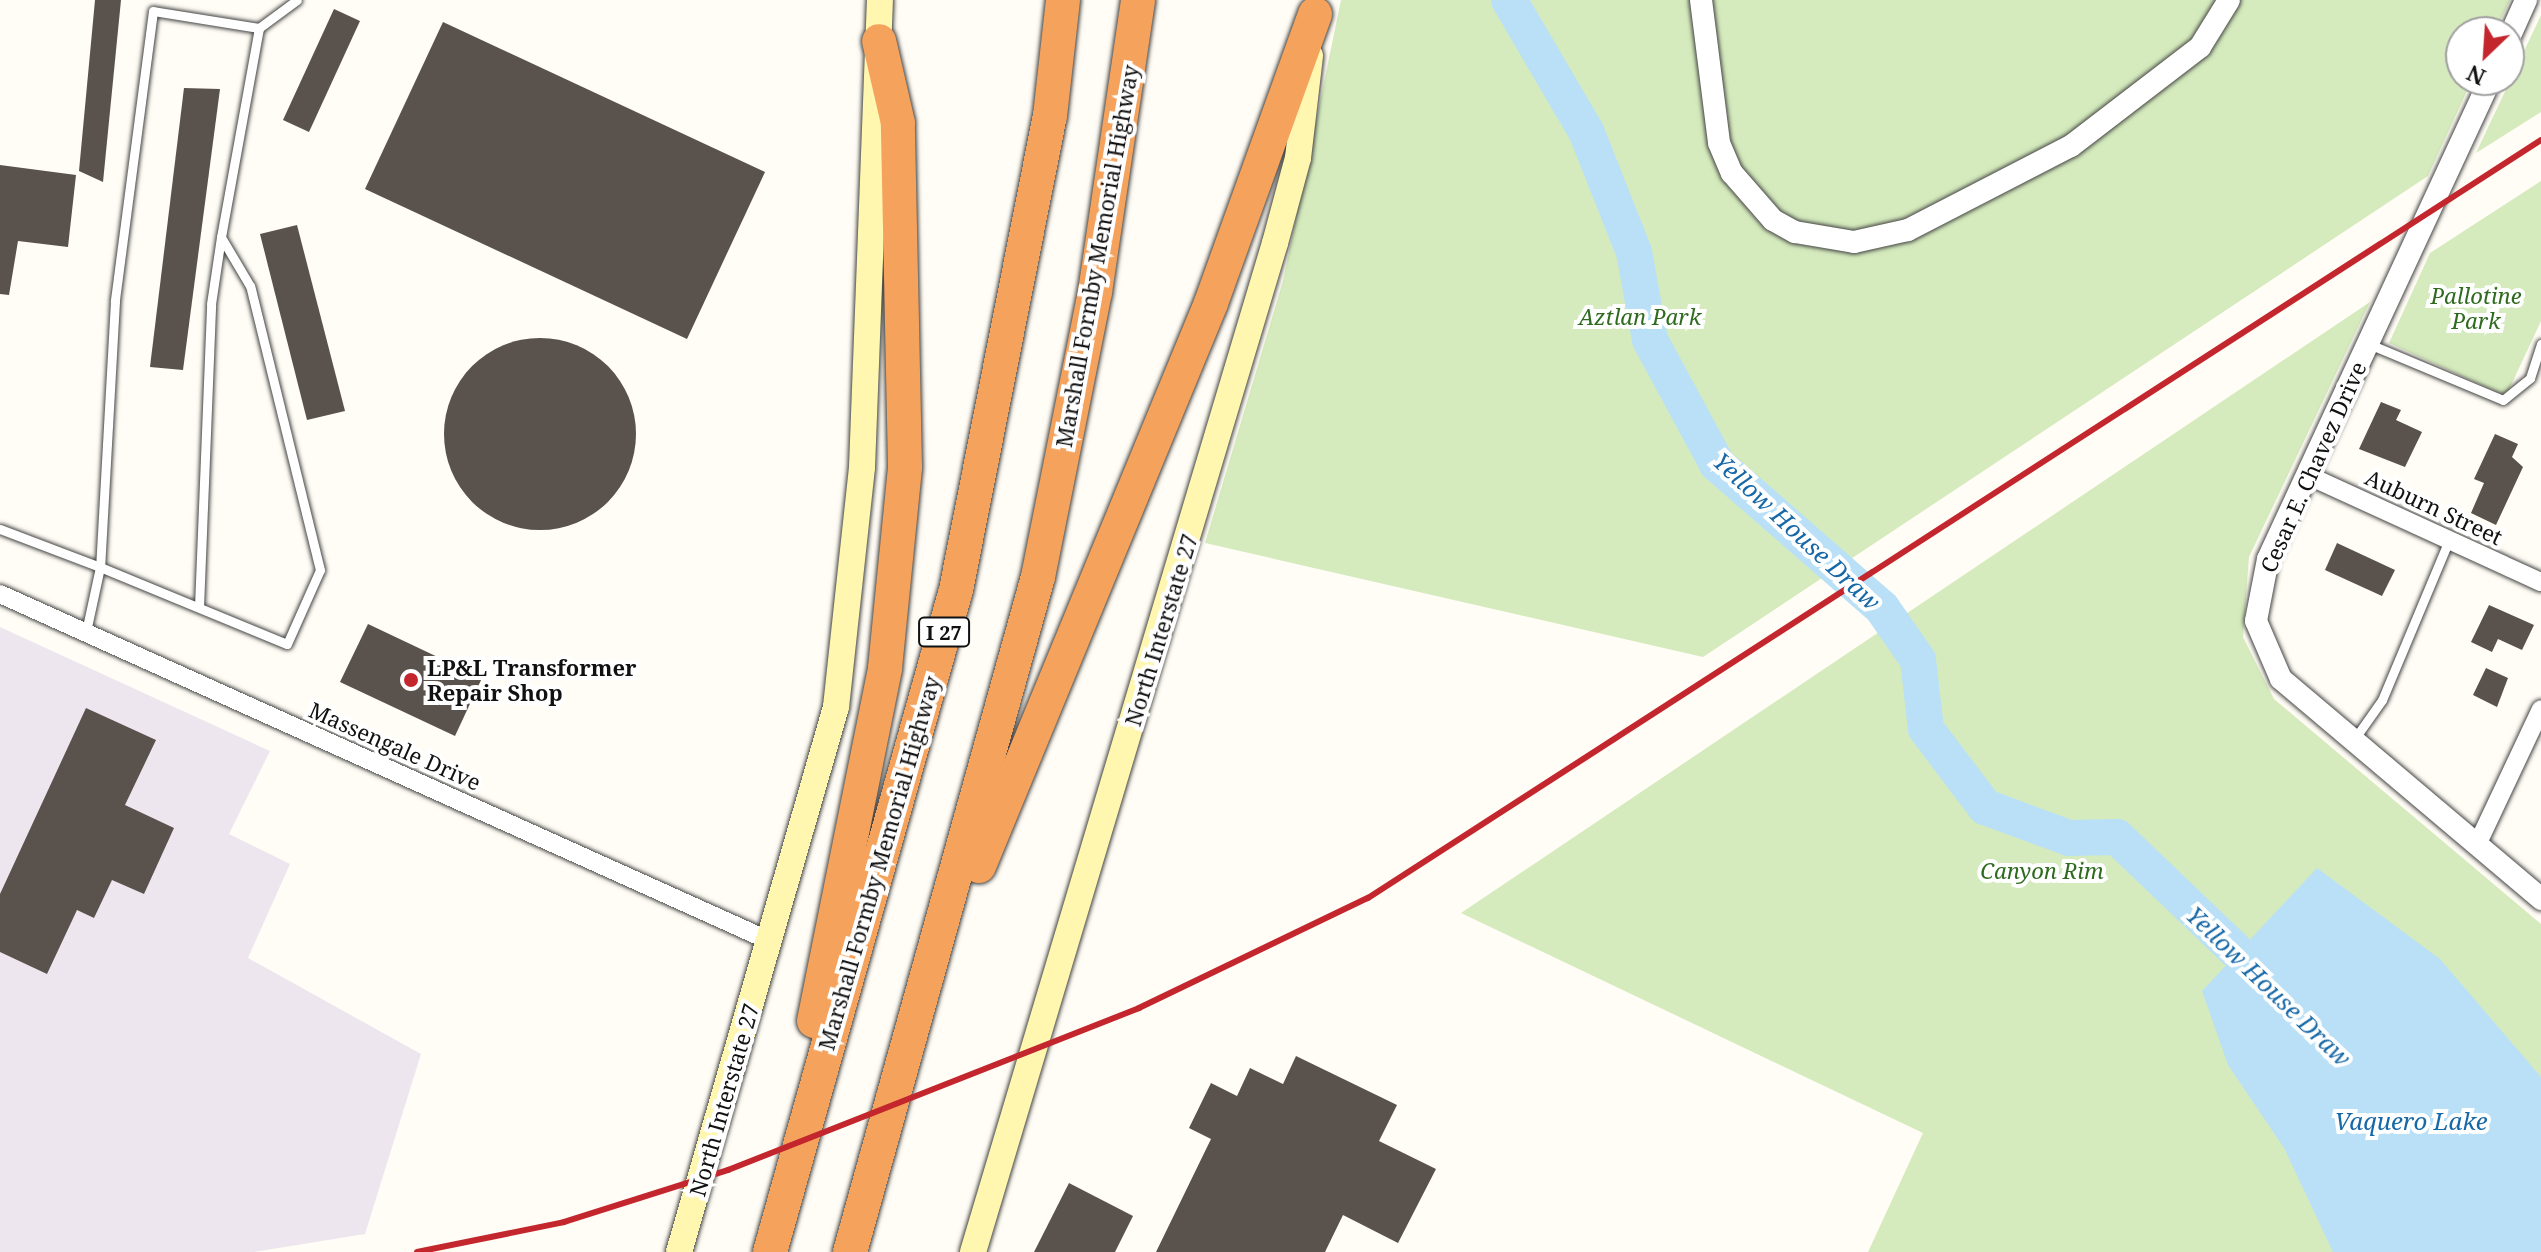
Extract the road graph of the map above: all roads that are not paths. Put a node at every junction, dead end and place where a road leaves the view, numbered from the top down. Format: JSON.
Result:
{"nodes":[{"id":1,"x":297,"y":0,"type":"edge"},
{"id":2,"x":880,"y":0,"type":"edge"},
{"id":3,"x":1063,"y":0,"type":"edge"},
{"id":4,"x":1138,"y":0,"type":"edge"},
{"id":5,"x":1701,"y":0,"type":"edge"},
{"id":6,"x":2229,"y":0,"type":"edge"},
{"id":7,"x":1316,"y":7,"type":"edge"},
{"id":8,"x":259,"y":28,"type":"junction"},
{"id":9,"x":879,"y":41,"type":"junction"},
{"id":10,"x":2483,"y":96,"type":"edge"},
{"id":11,"x":221,"y":237,"type":"junction"},
{"id":12,"x":2369,"y":344,"type":"junction"},
{"id":13,"x":2541,"y":344,"type":"edge"},
{"id":14,"x":2307,"y":475,"type":"junction"},
{"id":15,"x":0,"y":529,"type":"edge"},
{"id":16,"x":2449,"y":540,"type":"junction"},
{"id":17,"x":100,"y":567,"type":"junction"},
{"id":18,"x":2541,"y":582,"type":"edge"},
{"id":19,"x":0,"y":594,"type":"edge"},
{"id":20,"x":199,"y":607,"type":"junction"},
{"id":21,"x":86,"y":632,"type":"junction"},
{"id":22,"x":2541,"y":709,"type":"edge"},
{"id":23,"x":2353,"y":741,"type":"junction"},
{"id":24,"x":2477,"y":845,"type":"junction"},
{"id":25,"x":2541,"y":899,"type":"edge"},
{"id":26,"x":770,"y":941,"type":"junction"},
{"id":27,"x":940,"y":945,"type":"junction"},
{"id":28,"x":679,"y":1252,"type":"edge"},
{"id":29,"x":768,"y":1252,"type":"edge"},
{"id":30,"x":850,"y":1252,"type":"edge"},
{"id":31,"x":973,"y":1252,"type":"edge"}],
"edges":[{"from":1,"to":8,"type":"lane"},
{"from":2,"to":9,"type":"main road","name":"North Interstate 27"},
{"from":3,"to":29,"type":"highway","name":"Marshall Formby Memorial Highway","number":"I 27"},
{"from":4,"to":27,"type":"highway","name":"Marshall Formby Memorial Highway"},
{"from":5,"to":6,"type":"street"},
{"from":7,"to":27,"type":"highway"},
{"from":7,"to":31,"type":"main road","name":"North Interstate 27"},
{"from":8,"to":11,"type":"lane"},
{"from":8,"to":17,"type":"lane"},
{"from":9,"to":26,"type":"main road","name":"North Interstate 27"},
{"from":9,"to":29,"type":"highway"},
{"from":10,"to":12,"type":"street","name":"Cesar E. Chavez Drive"},
{"from":11,"to":20,"type":"lane"},
{"from":11,"to":20,"type":"lane"},
{"from":12,"to":13,"type":"lane"},
{"from":12,"to":14,"type":"street","name":"Cesar E. Chavez Drive"},
{"from":14,"to":16,"type":"street","name":"Auburn Street"},
{"from":14,"to":23,"type":"street","name":"Cesar E. Chavez Drive"},
{"from":15,"to":17,"type":"lane"},
{"from":16,"to":18,"type":"street","name":"Auburn Street"},
{"from":16,"to":23,"type":"lane"},
{"from":17,"to":20,"type":"lane"},
{"from":17,"to":21,"type":"lane"},
{"from":19,"to":21,"type":"street","name":"Massengale Drive"},
{"from":21,"to":26,"type":"street","name":"Massengale Drive"},
{"from":22,"to":24,"type":"street"},
{"from":23,"to":24,"type":"street","name":"Cesar E. Chavez Drive"},
{"from":24,"to":25,"type":"street","name":"Cesar E. Chavez Drive"},
{"from":26,"to":28,"type":"main road","name":"North Interstate 27"},
{"from":27,"to":30,"type":"highway","name":"Marshall Formby Memorial Highway"}]}
